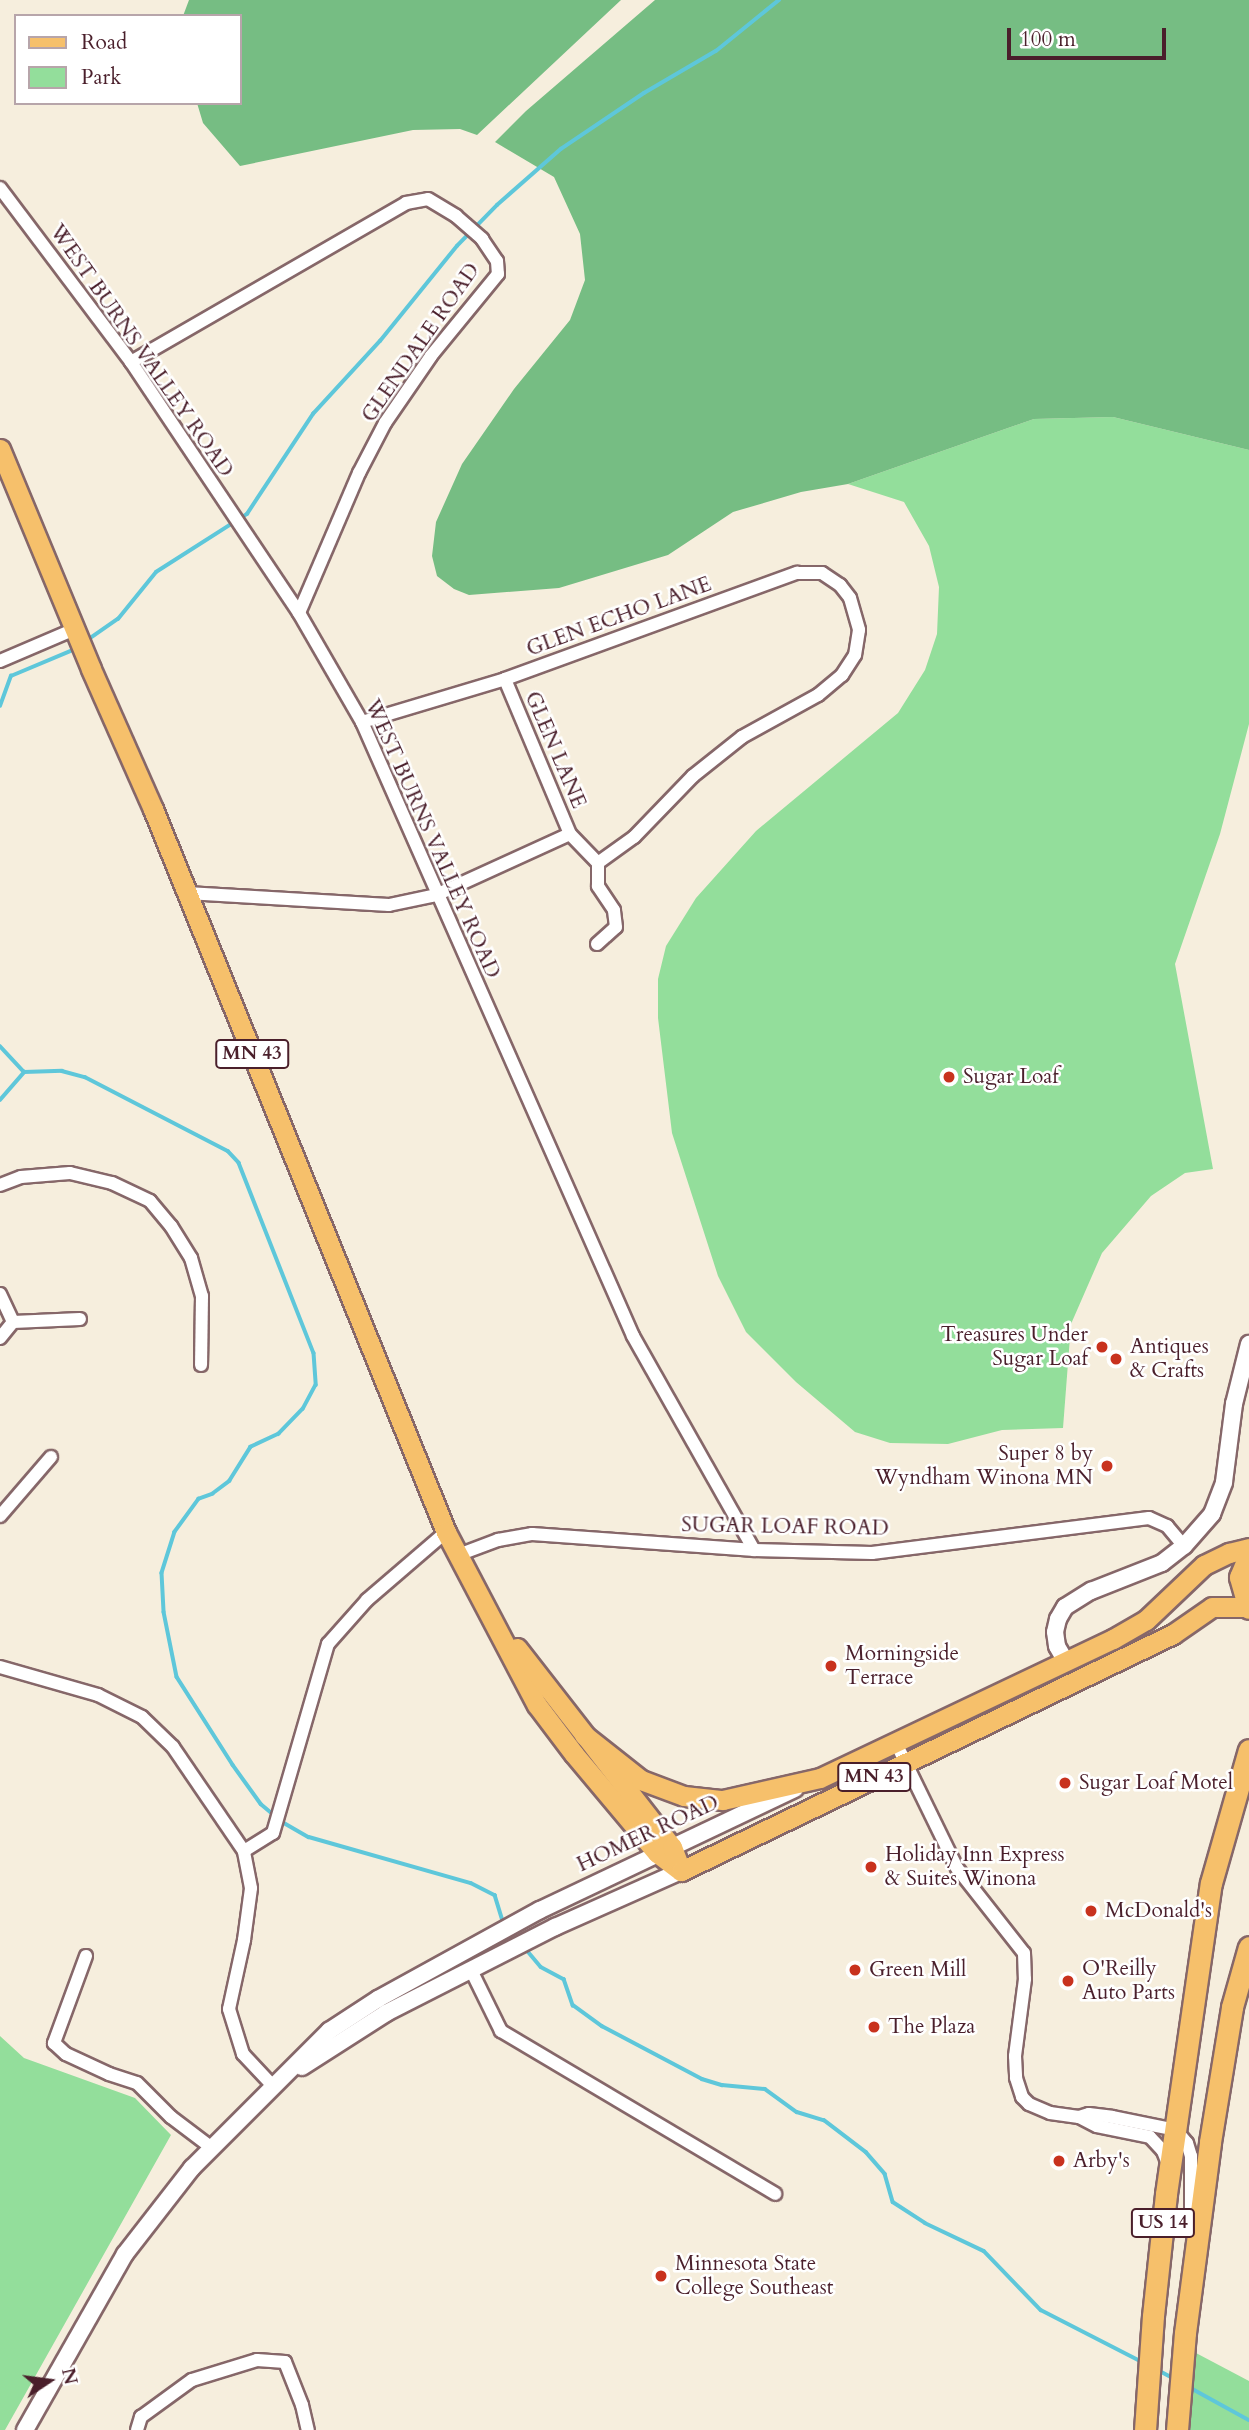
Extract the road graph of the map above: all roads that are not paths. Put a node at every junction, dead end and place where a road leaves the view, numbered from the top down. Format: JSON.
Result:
{"nodes":[{"id":1,"x":0,"y":188,"type":"edge"},
{"id":2,"x":131,"y":362,"type":"junction"},
{"id":3,"x":0,"y":449,"type":"edge"},
{"id":4,"x":299,"y":613,"type":"junction"},
{"id":5,"x":75,"y":629,"type":"junction"},
{"id":6,"x":0,"y":662,"type":"edge"},
{"id":7,"x":505,"y":680,"type":"junction"},
{"id":8,"x":362,"y":722,"type":"junction"},
{"id":9,"x":570,"y":834,"type":"junction"},
{"id":10,"x":598,"y":863,"type":"junction"},
{"id":11,"x":187,"y":893,"type":"junction"},
{"id":12,"x":436,"y":895,"type":"junction"},
{"id":13,"x":597,"y":944,"type":"dead end"},
{"id":14,"x":0,"y":1185,"type":"edge"},
{"id":15,"x":0,"y":1294,"type":"edge"},
{"id":16,"x":80,"y":1319,"type":"dead end"},
{"id":17,"x":13,"y":1322,"type":"junction"},
{"id":18,"x":0,"y":1338,"type":"edge"},
{"id":19,"x":1249,"y":1344,"type":"edge"},
{"id":20,"x":201,"y":1365,"type":"dead end"},
{"id":21,"x":51,"y":1457,"type":"dead end"},
{"id":22,"x":0,"y":1516,"type":"edge"},
{"id":23,"x":446,"y":1532,"type":"junction"},
{"id":24,"x":1184,"y":1546,"type":"junction"},
{"id":25,"x":1249,"y":1548,"type":"edge"},
{"id":26,"x":754,"y":1550,"type":"junction"},
{"id":27,"x":458,"y":1555,"type":"junction"},
{"id":28,"x":1249,"y":1556,"type":"edge"},
{"id":29,"x":480,"y":1600,"type":"junction"},
{"id":30,"x":1248,"y":1607,"type":"edge"},
{"id":31,"x":1065,"y":1660,"type":"junction"},
{"id":32,"x":0,"y":1667,"type":"edge"},
{"id":33,"x":584,"y":1735,"type":"junction"},
{"id":34,"x":896,"y":1743,"type":"junction"},
{"id":35,"x":1249,"y":1750,"type":"edge"},
{"id":36,"x":905,"y":1762,"type":"junction"},
{"id":37,"x":820,"y":1778,"type":"junction"},
{"id":38,"x":665,"y":1850,"type":"junction"},
{"id":39,"x":244,"y":1851,"type":"junction"},
{"id":40,"x":681,"y":1871,"type":"junction"},
{"id":41,"x":1249,"y":1947,"type":"edge"},
{"id":42,"x":86,"y":1956,"type":"dead end"},
{"id":43,"x":471,"y":1970,"type":"junction"},
{"id":44,"x":273,"y":2086,"type":"junction"},
{"id":45,"x":1079,"y":2117,"type":"junction"},
{"id":46,"x":1175,"y":2130,"type":"junction"},
{"id":47,"x":212,"y":2148,"type":"junction"},
{"id":48,"x":1170,"y":2168,"type":"junction"},
{"id":49,"x":775,"y":2194,"type":"dead end"},
{"id":50,"x":1194,"y":2250,"type":"junction"},
{"id":51,"x":25,"y":2430,"type":"edge"},
{"id":52,"x":136,"y":2430,"type":"edge"},
{"id":53,"x":308,"y":2430,"type":"edge"},
{"id":54,"x":1146,"y":2430,"type":"edge"},
{"id":55,"x":1177,"y":2430,"type":"edge"}],
"edges":[{"from":1,"to":2,"type":"street","name":"WEST BURNS VALLEY ROAD"},
{"from":2,"to":4,"type":"street","name":"WEST BURNS VALLEY ROAD"},
{"from":2,"to":4,"type":"street","name":"GLENDALE ROAD"},
{"from":3,"to":5,"type":"main road","number":"MN 43"},
{"from":4,"to":8,"type":"street","name":"WEST BURNS VALLEY ROAD"},
{"from":5,"to":6,"type":"street"},
{"from":5,"to":11,"type":"main road","number":"MN 43"},
{"from":7,"to":8,"type":"street","name":"GLEN ECHO LANE"},
{"from":7,"to":9,"type":"street","name":"GLEN LANE"},
{"from":7,"to":10,"type":"street","name":"GLEN ECHO LANE"},
{"from":8,"to":12,"type":"street","name":"WEST BURNS VALLEY ROAD"},
{"from":9,"to":10,"type":"street"},
{"from":9,"to":12,"type":"street"},
{"from":10,"to":13,"type":"street"},
{"from":11,"to":12,"type":"street"},
{"from":11,"to":23,"type":"main road","number":"MN 43"},
{"from":12,"to":26,"type":"street","name":"WEST BURNS VALLEY ROAD"},
{"from":14,"to":20,"type":"street"},
{"from":15,"to":17,"type":"street"},
{"from":16,"to":17,"type":"street"},
{"from":17,"to":18,"type":"street"},
{"from":19,"to":24,"type":"street"},
{"from":21,"to":22,"type":"street"},
{"from":23,"to":27,"type":"main road","number":"MN 43"},
{"from":23,"to":39,"type":"street"},
{"from":24,"to":26,"type":"street","name":"SUGAR LOAF ROAD"},
{"from":24,"to":31,"type":"street"},
{"from":25,"to":31,"type":"main road","number":"MN 43"},
{"from":26,"to":27,"type":"street","name":"SUGAR LOAF ROAD"},
{"from":27,"to":29,"type":"main road","number":"MN 43"},
{"from":28,"to":30,"type":"highway"},
{"from":29,"to":33,"type":"main road","number":"MN 43"},
{"from":29,"to":38,"type":"main road","number":"MN 43"},
{"from":30,"to":36,"type":"main road","name":"HOMER ROAD","number":"MN 43"},
{"from":31,"to":34,"type":"main road","name":"HOMER ROAD","number":"MN 43"},
{"from":32,"to":39,"type":"street"},
{"from":33,"to":37,"type":"main road","number":"MN 43"},
{"from":33,"to":38,"type":"main road","number":"MN 43"},
{"from":34,"to":36,"type":"street"},
{"from":34,"to":37,"type":"main road","name":"HOMER ROAD","number":"MN 43"},
{"from":35,"to":46,"type":"highway","number":"US 14"},
{"from":36,"to":40,"type":"main road","name":"HOMER ROAD","number":"MN 43"},
{"from":36,"to":45,"type":"street"},
{"from":37,"to":38,"type":"street","name":"HOMER ROAD"},
{"from":38,"to":40,"type":"main road","number":"MN 43"},
{"from":38,"to":44,"type":"street","name":"HOMER ROAD"},
{"from":39,"to":44,"type":"street"},
{"from":40,"to":43,"type":"street","name":"HOMER ROAD"},
{"from":41,"to":50,"type":"highway","number":"US 14"},
{"from":42,"to":47,"type":"street"},
{"from":43,"to":44,"type":"street","name":"HOMER ROAD"},
{"from":43,"to":49,"type":"street"},
{"from":44,"to":47,"type":"street","name":"HOMER ROAD"},
{"from":45,"to":46,"type":"street"},
{"from":45,"to":48,"type":"street"},
{"from":46,"to":48,"type":"highway","number":"US 14"},
{"from":46,"to":50,"type":"street"},
{"from":47,"to":51,"type":"street","name":"HOMER ROAD"},
{"from":48,"to":54,"type":"highway","number":"US 14"},
{"from":50,"to":55,"type":"highway","number":"US 14"},
{"from":52,"to":53,"type":"street"}]}
